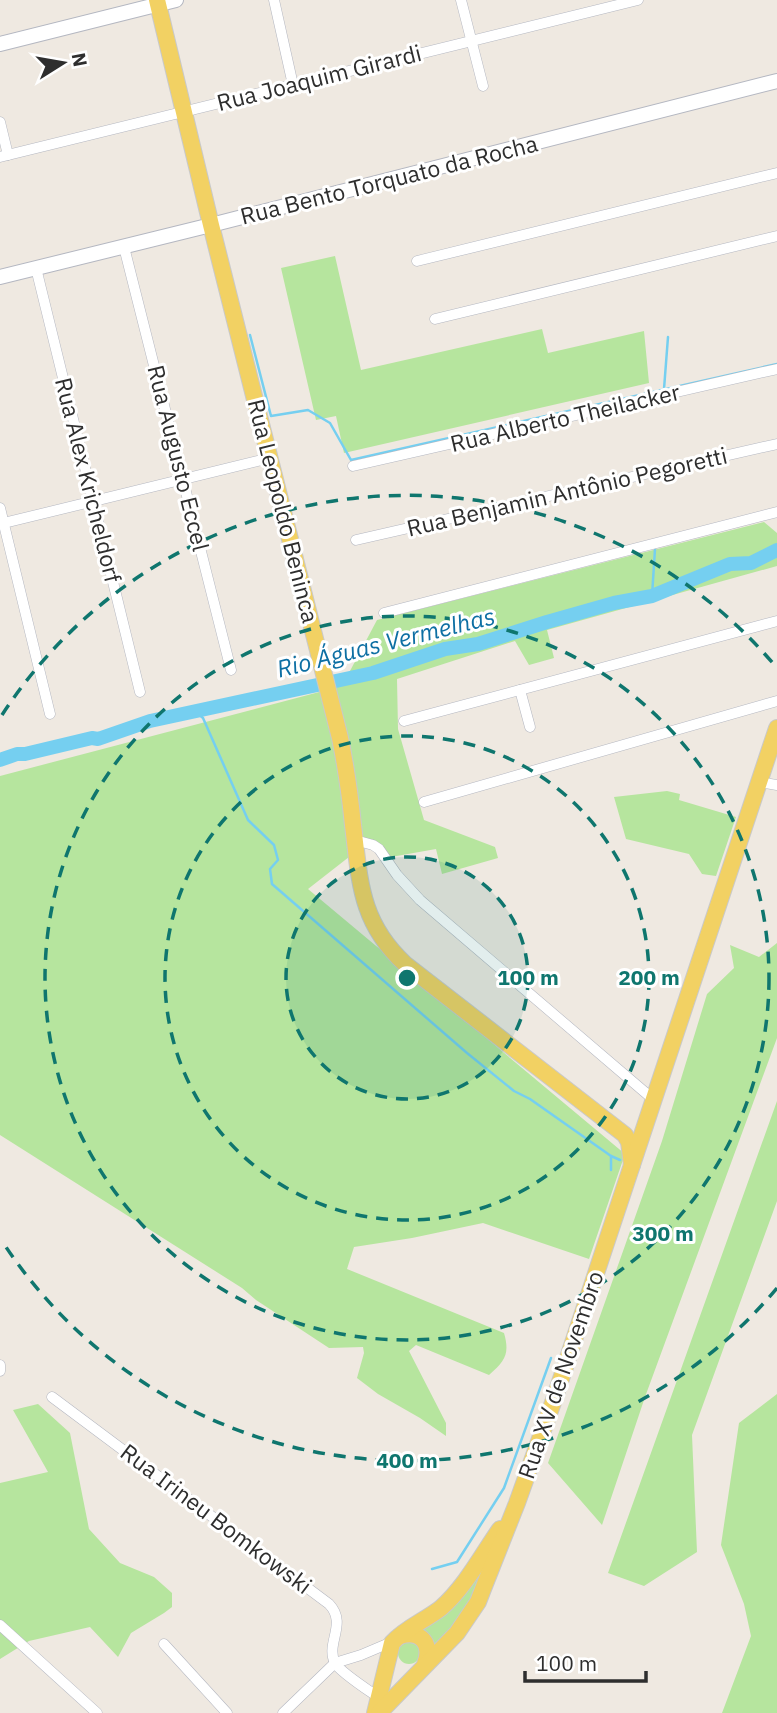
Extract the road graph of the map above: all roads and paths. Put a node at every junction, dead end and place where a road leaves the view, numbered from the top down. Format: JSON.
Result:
{"nodes":[{"id":1,"x":176,"y":0,"type":"edge"},
{"id":2,"x":274,"y":0,"type":"edge"},
{"id":3,"x":461,"y":0,"type":"edge"},
{"id":4,"x":638,"y":0,"type":"edge"},
{"id":5,"x":157,"y":2,"type":"edge"},
{"id":6,"x":472,"y":41,"type":"junction"},
{"id":7,"x":0,"y":44,"type":"edge"},
{"id":8,"x":777,"y":81,"type":"edge"},
{"id":9,"x":293,"y":85,"type":"junction"},
{"id":10,"x":483,"y":86,"type":"dead end"},
{"id":11,"x":184,"y":112,"type":"junction"},
{"id":12,"x":0,"y":122,"type":"edge"},
{"id":13,"x":4,"y":156,"type":"edge"},
{"id":14,"x":777,"y":173,"type":"edge"},
{"id":15,"x":211,"y":225,"type":"junction"},
{"id":16,"x":777,"y":236,"type":"edge"},
{"id":17,"x":124,"y":247,"type":"junction"},
{"id":18,"x":417,"y":261,"type":"dead end"},
{"id":19,"x":36,"y":268,"type":"junction"},
{"id":20,"x":0,"y":277,"type":"edge"},
{"id":21,"x":435,"y":319,"type":"dead end"},
{"id":22,"x":777,"y":369,"type":"edge"},
{"id":23,"x":777,"y":444,"type":"edge"},
{"id":24,"x":270,"y":458,"type":"junction"},
{"id":25,"x":353,"y":466,"type":"dead end"},
{"id":26,"x":183,"y":479,"type":"junction"},
{"id":27,"x":93,"y":501,"type":"junction"},
{"id":28,"x":0,"y":508,"type":"edge"},
{"id":29,"x":777,"y":512,"type":"edge"},
{"id":30,"x":2,"y":524,"type":"edge"},
{"id":31,"x":356,"y":540,"type":"dead end"},
{"id":32,"x":384,"y":613,"type":"dead end"},
{"id":33,"x":777,"y":621,"type":"edge"},
{"id":34,"x":231,"y":670,"type":"dead end"},
{"id":35,"x":520,"y":690,"type":"junction"},
{"id":36,"x":140,"y":692,"type":"dead end"},
{"id":37,"x":777,"y":701,"type":"edge"},
{"id":38,"x":50,"y":714,"type":"dead end"},
{"id":39,"x":404,"y":721,"type":"dead end"},
{"id":40,"x":530,"y":727,"type":"dead end"},
{"id":41,"x":777,"y":727,"type":"edge"},
{"id":42,"x":759,"y":782,"type":"junction"},
{"id":43,"x":777,"y":785,"type":"edge"},
{"id":44,"x":424,"y":802,"type":"dead end"},
{"id":45,"x":355,"y":840,"type":"junction"},
{"id":46,"x":654,"y":1100,"type":"junction"},
{"id":47,"x":609,"y":1122,"type":"junction"},
{"id":48,"x":632,"y":1165,"type":"junction"},
{"id":49,"x":0,"y":1365,"type":"edge"},
{"id":50,"x":0,"y":1371,"type":"edge"},
{"id":51,"x":52,"y":1396,"type":"dead end"},
{"id":52,"x":517,"y":1503,"type":"junction"},
{"id":53,"x":0,"y":1625,"type":"edge"},
{"id":54,"x":394,"y":1643,"type":"junction"},
{"id":55,"x":164,"y":1644,"type":"dead end"},
{"id":56,"x":335,"y":1663,"type":"junction"},
{"id":57,"x":424,"y":1666,"type":"junction"},
{"id":58,"x":377,"y":1708,"type":"edge"},
{"id":59,"x":97,"y":1713,"type":"edge"},
{"id":60,"x":227,"y":1713,"type":"edge"},
{"id":61,"x":284,"y":1713,"type":"edge"}],
"edges":[{"from":1,"to":5,"type":"street"},
{"from":2,"to":9,"type":"street"},
{"from":3,"to":6,"type":"street"},
{"from":4,"to":6,"type":"street","name":"Rua Joaquim Girardi"},
{"from":5,"to":7,"type":"street"},
{"from":5,"to":11,"type":"main road","name":"Rua Leopoldo Beninca"},
{"from":6,"to":9,"type":"street","name":"Rua Joaquim Girardi"},
{"from":6,"to":10,"type":"street"},
{"from":8,"to":15,"type":"street","name":"Rua Bento Torquato da Rocha"},
{"from":9,"to":11,"type":"street","name":"Rua Joaquim Girardi"},
{"from":11,"to":13,"type":"street","name":"Rua Joaquim Girardi"},
{"from":11,"to":15,"type":"main road","name":"Rua Leopoldo Beninca"},
{"from":12,"to":13,"type":"street"},
{"from":14,"to":18,"type":"street"},
{"from":15,"to":17,"type":"street","name":"Rua Bento Torquato da Rocha"},
{"from":15,"to":24,"type":"main road","name":"Rua Leopoldo Beninca"},
{"from":16,"to":21,"type":"street"},
{"from":17,"to":19,"type":"street","name":"Rua Bento Torquato da Rocha"},
{"from":17,"to":26,"type":"street","name":"Rua Augusto Eccel"},
{"from":19,"to":20,"type":"street","name":"Rua Bento Torquato da Rocha"},
{"from":19,"to":27,"type":"street","name":"Rua Alex Kricheldorf"},
{"from":22,"to":25,"type":"street","name":"Rua Alberto Theilacker"},
{"from":23,"to":31,"type":"street","name":"Rua Benjamin Antônio Pegoretti"},
{"from":24,"to":26,"type":"street"},
{"from":24,"to":45,"type":"main road","name":"Rua Leopoldo Beninca"},
{"from":26,"to":27,"type":"street"},
{"from":26,"to":34,"type":"street","name":"Rua Augusto Eccel"},
{"from":27,"to":30,"type":"street"},
{"from":27,"to":36,"type":"street","name":"Rua Alex Kricheldorf"},
{"from":28,"to":30,"type":"street"},
{"from":29,"to":32,"type":"street"},
{"from":30,"to":38,"type":"street"},
{"from":33,"to":35,"type":"street"},
{"from":35,"to":39,"type":"street"},
{"from":35,"to":40,"type":"street"},
{"from":37,"to":44,"type":"street"},
{"from":41,"to":42,"type":"main road","name":"Rua XV de Novembro"},
{"from":42,"to":43,"type":"street"},
{"from":42,"to":46,"type":"main road","name":"Rua XV de Novembro"},
{"from":45,"to":46,"type":"street"},
{"from":45,"to":47,"type":"main road","name":"Rua Leopoldo Beninca"},
{"from":46,"to":47,"type":"main road"},
{"from":46,"to":48,"type":"main road","name":"Rua XV de Novembro"},
{"from":47,"to":48,"type":"main road","name":"Rua Leopoldo Beninca"},
{"from":48,"to":52,"type":"main road","name":"Rua XV de Novembro"},
{"from":49,"to":50,"type":"street"},
{"from":51,"to":56,"type":"street","name":"Rua Irineu Bomkowski"},
{"from":52,"to":54,"type":"main road","name":"Rua XV de Novembro"},
{"from":52,"to":57,"type":"main road","name":"Rua XV de Novembro"},
{"from":53,"to":59,"type":"street"},
{"from":54,"to":56,"type":"street"},
{"from":54,"to":57,"type":"main road"},
{"from":54,"to":57,"type":"main road"},
{"from":54,"to":58,"type":"main road"},
{"from":55,"to":60,"type":"street"},
{"from":56,"to":58,"type":"street"},
{"from":56,"to":61,"type":"street"},
{"from":57,"to":58,"type":"main road","name":"Rua XV de Novembro"}]}
